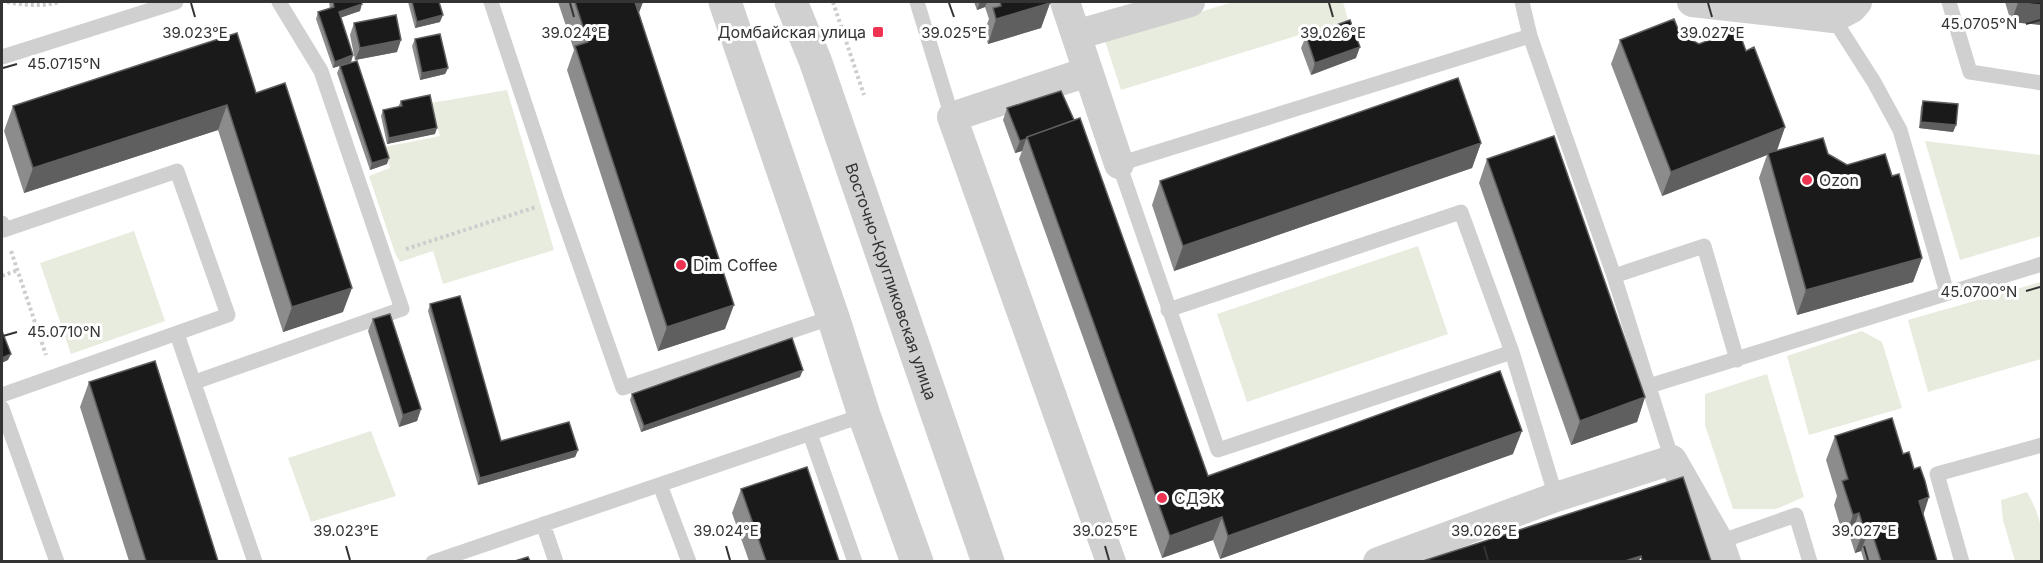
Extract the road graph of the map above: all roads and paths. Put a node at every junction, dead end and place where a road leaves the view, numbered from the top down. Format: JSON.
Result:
{"nodes":[{"id":1,"x":7,"y":2,"type":"edge"},
{"id":2,"x":59,"y":2,"type":"edge"},
{"id":3,"x":176,"y":2,"type":"edge"},
{"id":4,"x":279,"y":2,"type":"edge"},
{"id":5,"x":491,"y":2,"type":"edge"},
{"id":6,"x":725,"y":2,"type":"edge"},
{"id":7,"x":791,"y":2,"type":"edge"},
{"id":8,"x":917,"y":2,"type":"edge"},
{"id":9,"x":1065,"y":2,"type":"edge"},
{"id":10,"x":1190,"y":2,"type":"edge"},
{"id":11,"x":1522,"y":2,"type":"edge"},
{"id":12,"x":1692,"y":2,"type":"edge"},
{"id":13,"x":1857,"y":2,"type":"edge"},
{"id":14,"x":1950,"y":2,"type":"edge"},
{"id":15,"x":1833,"y":18,"type":"junction"},
{"id":16,"x":1076,"y":35,"type":"junction"},
{"id":17,"x":1530,"y":36,"type":"junction"},
{"id":18,"x":2,"y":57,"type":"edge"},
{"id":19,"x":1087,"y":72,"type":"junction"},
{"id":20,"x":2042,"y":83,"type":"edge"},
{"id":21,"x":952,"y":117,"type":"junction"},
{"id":22,"x":1119,"y":164,"type":"junction"},
{"id":23,"x":557,"y":200,"type":"junction"},
{"id":24,"x":3,"y":227,"type":"edge"},
{"id":25,"x":383,"y":258,"type":"junction"},
{"id":26,"x":2042,"y":264,"type":"edge"},
{"id":27,"x":18,"y":270,"type":"junction"},
{"id":28,"x":2,"y":276,"type":"edge"},
{"id":29,"x":1614,"y":276,"type":"junction"},
{"id":30,"x":1947,"y":293,"type":"junction"},
{"id":31,"x":1168,"y":310,"type":"junction"},
{"id":32,"x":833,"y":318,"type":"junction"},
{"id":33,"x":177,"y":334,"type":"junction"},
{"id":34,"x":1512,"y":352,"type":"junction"},
{"id":35,"x":1737,"y":360,"type":"junction"},
{"id":36,"x":54,"y":377,"type":"junction"},
{"id":37,"x":195,"y":382,"type":"junction"},
{"id":38,"x":1649,"y":386,"type":"junction"},
{"id":39,"x":2,"y":395,"type":"edge"},
{"id":40,"x":2,"y":408,"type":"edge"},
{"id":41,"x":864,"y":415,"type":"junction"},
{"id":42,"x":810,"y":434,"type":"junction"},
{"id":43,"x":2042,"y":445,"type":"edge"},
{"id":44,"x":1672,"y":460,"type":"junction"},
{"id":45,"x":660,"y":485,"type":"junction"},
{"id":46,"x":1556,"y":497,"type":"junction"},
{"id":47,"x":543,"y":524,"type":"junction"},
{"id":48,"x":1723,"y":552,"type":"edge"},
{"id":49,"x":57,"y":561,"type":"edge"},
{"id":50,"x":255,"y":561,"type":"edge"},
{"id":51,"x":433,"y":561,"type":"edge"},
{"id":52,"x":556,"y":561,"type":"edge"},
{"id":53,"x":689,"y":561,"type":"edge"},
{"id":54,"x":855,"y":561,"type":"edge"},
{"id":55,"x":917,"y":561,"type":"edge"},
{"id":56,"x":988,"y":561,"type":"edge"},
{"id":57,"x":1111,"y":561,"type":"edge"},
{"id":58,"x":1378,"y":561,"type":"edge"},
{"id":59,"x":1810,"y":561,"type":"edge"},
{"id":60,"x":1962,"y":561,"type":"edge"}],
"edges":[{"from":1,"to":2,"type":"path"},
{"from":3,"to":18,"type":"lane"},
{"from":4,"to":25,"type":"lane"},
{"from":5,"to":23,"type":"lane"},
{"from":6,"to":32,"type":"street"},
{"from":7,"to":56,"type":"street","name":"Восточно-Кругликовская улица"},
{"from":8,"to":21,"type":"lane"},
{"from":9,"to":16,"type":"street"},
{"from":10,"to":16,"type":"street"},
{"from":11,"to":17,"type":"lane"},
{"from":12,"to":15,"type":"street"},
{"from":13,"to":15,"type":"street"},
{"from":14,"to":20,"type":"lane"},
{"from":15,"to":30,"type":"lane"},
{"from":16,"to":19,"type":"street"},
{"from":17,"to":22,"type":"lane"},
{"from":17,"to":29,"type":"lane"},
{"from":19,"to":21,"type":"street"},
{"from":19,"to":22,"type":"street"},
{"from":21,"to":57,"type":"street"},
{"from":22,"to":31,"type":"lane"},
{"from":23,"to":25,"type":"path"},
{"from":23,"to":32,"type":"lane"},
{"from":24,"to":27,"type":"path"},
{"from":24,"to":33,"type":"lane"},
{"from":25,"to":37,"type":"lane"},
{"from":26,"to":30,"type":"lane"},
{"from":27,"to":28,"type":"path"},
{"from":27,"to":36,"type":"path"},
{"from":29,"to":35,"type":"lane"},
{"from":29,"to":38,"type":"lane"},
{"from":30,"to":35,"type":"lane"},
{"from":31,"to":34,"type":"lane"},
{"from":31,"to":34,"type":"lane"},
{"from":32,"to":41,"type":"street"},
{"from":33,"to":36,"type":"lane"},
{"from":33,"to":37,"type":"lane"},
{"from":34,"to":46,"type":"lane"},
{"from":35,"to":38,"type":"lane"},
{"from":36,"to":39,"type":"lane"},
{"from":37,"to":50,"type":"lane"},
{"from":38,"to":44,"type":"lane"},
{"from":40,"to":49,"type":"lane"},
{"from":41,"to":42,"type":"lane"},
{"from":41,"to":55,"type":"street"},
{"from":42,"to":45,"type":"lane"},
{"from":42,"to":54,"type":"lane"},
{"from":43,"to":60,"type":"lane"},
{"from":44,"to":46,"type":"street"},
{"from":44,"to":48,"type":"street"},
{"from":45,"to":47,"type":"lane"},
{"from":45,"to":53,"type":"lane"},
{"from":46,"to":58,"type":"street"},
{"from":47,"to":51,"type":"lane"},
{"from":47,"to":52,"type":"lane"},
{"from":48,"to":59,"type":"lane"}]}
